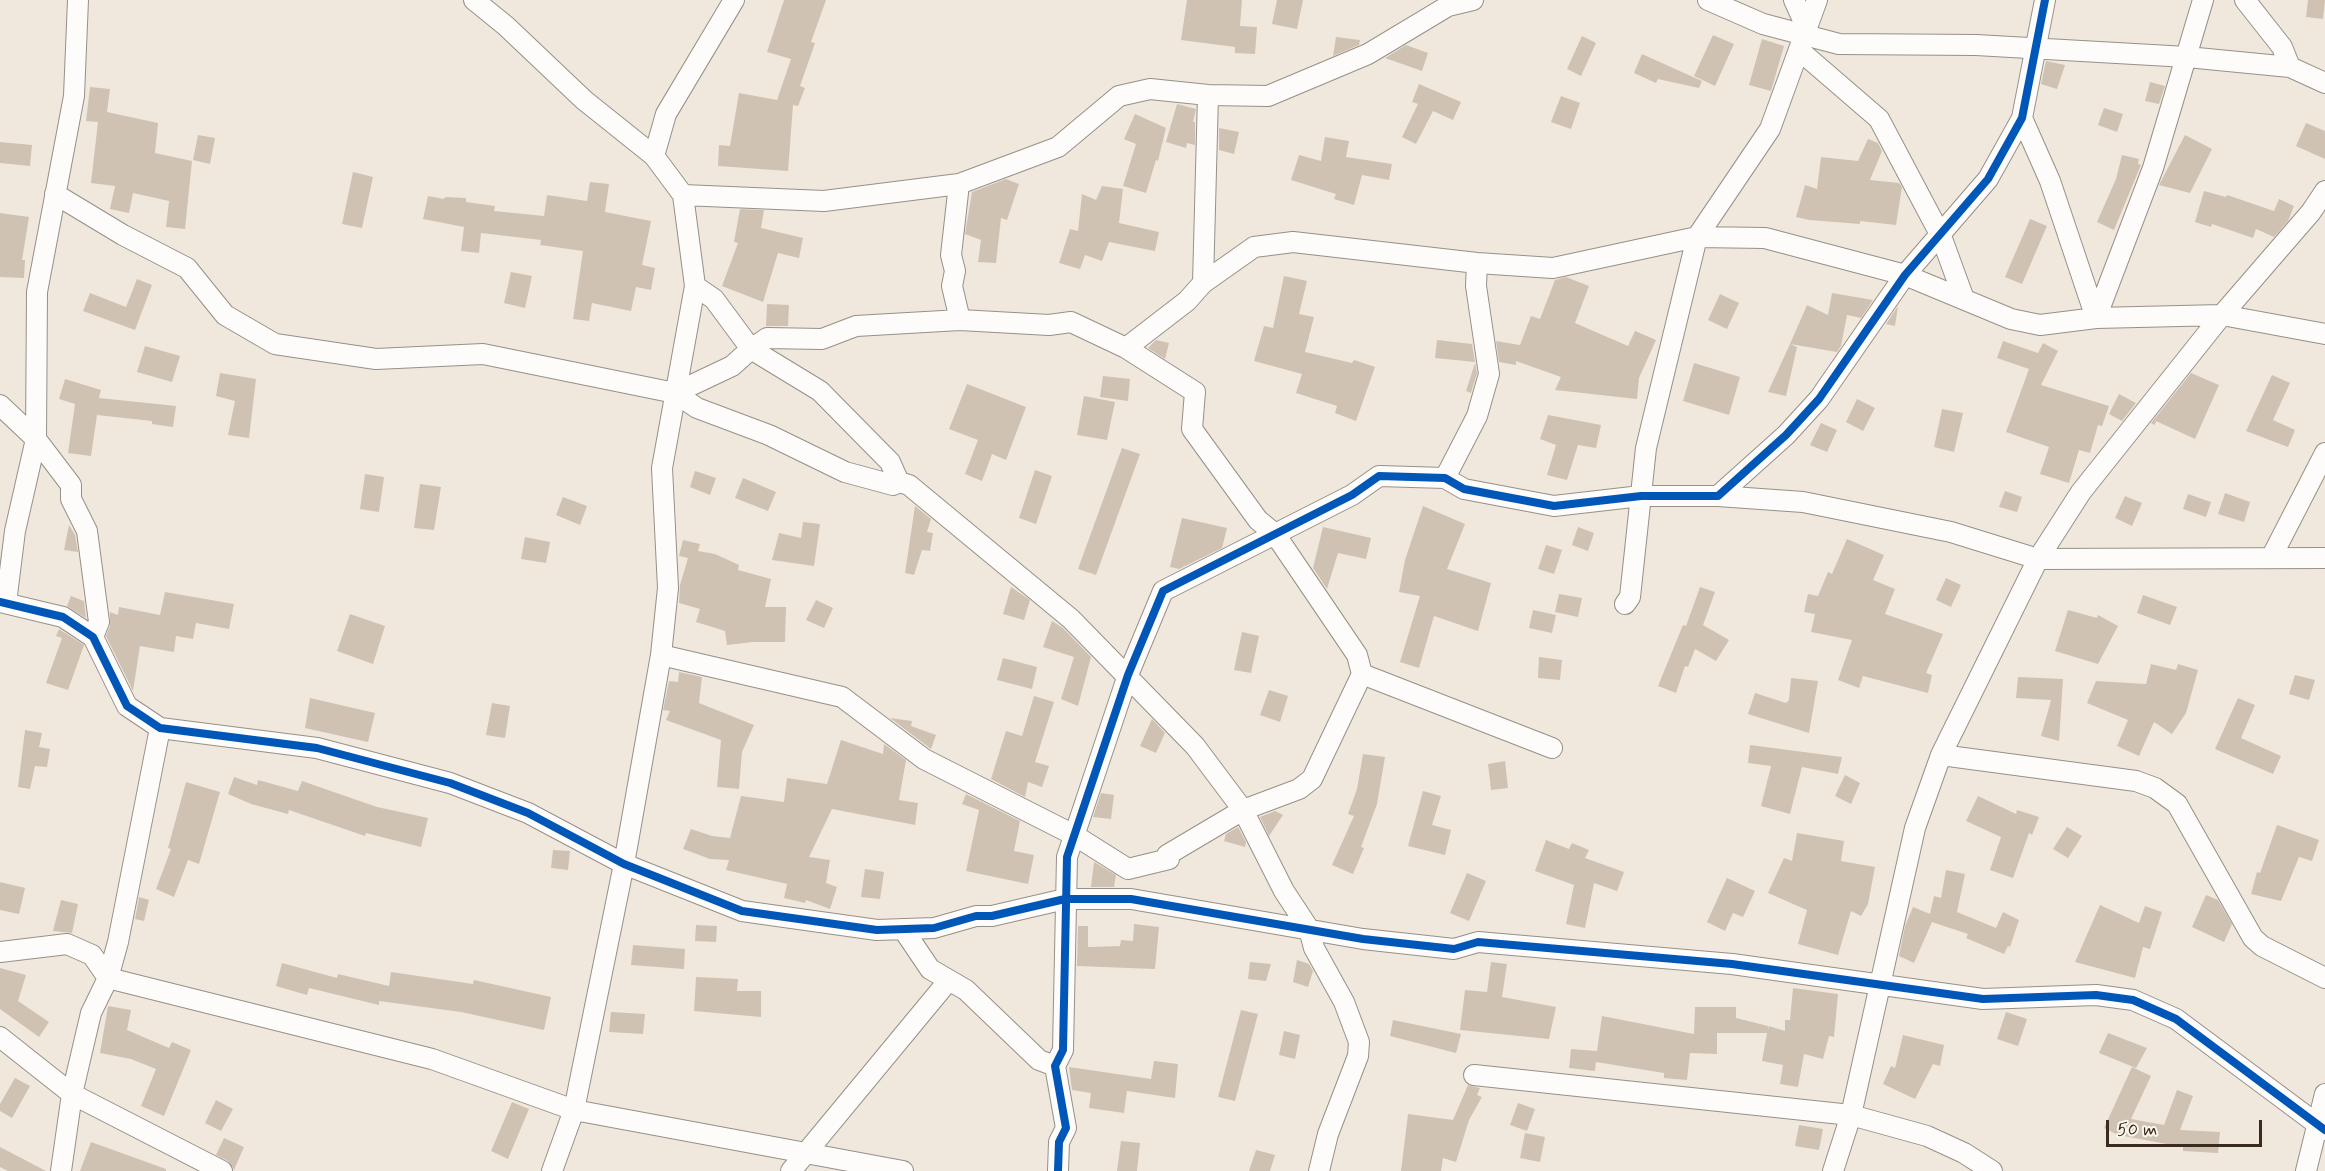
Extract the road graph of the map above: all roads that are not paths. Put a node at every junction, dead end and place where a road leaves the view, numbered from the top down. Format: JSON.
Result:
{"nodes":[{"id":1,"x":78,"y":0,"type":"edge"},
{"id":2,"x":474,"y":0,"type":"edge"},
{"id":3,"x":734,"y":0,"type":"edge"},
{"id":4,"x":1473,"y":0,"type":"edge"},
{"id":5,"x":1708,"y":0,"type":"edge"},
{"id":6,"x":1794,"y":0,"type":"edge"},
{"id":7,"x":1817,"y":0,"type":"edge"},
{"id":8,"x":2045,"y":0,"type":"edge"},
{"id":9,"x":2203,"y":0,"type":"edge"},
{"id":10,"x":2245,"y":0,"type":"edge"},
{"id":11,"x":1804,"y":39,"type":"junction"},
{"id":12,"x":2034,"y":49,"type":"junction"},
{"id":13,"x":2187,"y":57,"type":"junction"},
{"id":14,"x":2290,"y":67,"type":"junction"},
{"id":15,"x":2325,"y":83,"type":"edge"},
{"id":16,"x":1208,"y":95,"type":"junction"},
{"id":17,"x":2022,"y":118,"type":"junction"},
{"id":18,"x":654,"y":156,"type":"junction"},
{"id":19,"x":959,"y":184,"type":"junction"},
{"id":20,"x":2325,"y":191,"type":"edge"},
{"id":21,"x":55,"y":194,"type":"junction"},
{"id":22,"x":683,"y":195,"type":"junction"},
{"id":23,"x":1941,"y":236,"type":"junction"},
{"id":24,"x":1697,"y":237,"type":"junction"},
{"id":25,"x":1477,"y":263,"type":"junction"},
{"id":26,"x":1905,"y":275,"type":"junction"},
{"id":27,"x":1203,"y":283,"type":"junction"},
{"id":28,"x":695,"y":286,"type":"junction"},
{"id":29,"x":1964,"y":299,"type":"junction"},
{"id":30,"x":2222,"y":315,"type":"junction"},
{"id":31,"x":2096,"y":318,"type":"junction"},
{"id":32,"x":960,"y":320,"type":"junction"},
{"id":33,"x":2325,"y":334,"type":"edge"},
{"id":34,"x":1126,"y":348,"type":"junction"},
{"id":35,"x":752,"y":349,"type":"junction"},
{"id":36,"x":675,"y":393,"type":"junction"},
{"id":37,"x":0,"y":405,"type":"edge"},
{"id":38,"x":36,"y":439,"type":"junction"},
{"id":39,"x":2325,"y":453,"type":"edge"},
{"id":40,"x":1445,"y":478,"type":"junction"},
{"id":41,"x":898,"y":482,"type":"junction"},
{"id":42,"x":1641,"y":496,"type":"junction"},
{"id":43,"x":1718,"y":496,"type":"junction"},
{"id":44,"x":1275,"y":534,"type":"junction"},
{"id":45,"x":2272,"y":556,"type":"junction"},
{"id":46,"x":2325,"y":558,"type":"edge"},
{"id":47,"x":2038,"y":559,"type":"junction"},
{"id":48,"x":3,"y":602,"type":"edge"},
{"id":49,"x":1625,"y":604,"type":"dead end"},
{"id":50,"x":93,"y":637,"type":"junction"},
{"id":51,"x":661,"y":656,"type":"junction"},
{"id":52,"x":1362,"y":674,"type":"junction"},
{"id":53,"x":1128,"y":675,"type":"junction"},
{"id":54,"x":160,"y":728,"type":"junction"},
{"id":55,"x":1552,"y":748,"type":"dead end"},
{"id":56,"x":1941,"y":755,"type":"junction"},
{"id":57,"x":1243,"y":810,"type":"junction"},
{"id":58,"x":1074,"y":835,"type":"junction"},
{"id":59,"x":624,"y":864,"type":"junction"},
{"id":60,"x":1065,"y":899,"type":"junction"},
{"id":61,"x":903,"y":929,"type":"junction"},
{"id":62,"x":1309,"y":929,"type":"junction"},
{"id":63,"x":0,"y":952,"type":"edge"},
{"id":64,"x":108,"y":978,"type":"junction"},
{"id":65,"x":2325,"y":978,"type":"edge"},
{"id":66,"x":949,"y":980,"type":"junction"},
{"id":67,"x":1880,"y":983,"type":"junction"},
{"id":68,"x":0,"y":1036,"type":"edge"},
{"id":69,"x":1055,"y":1066,"type":"junction"},
{"id":70,"x":1474,"y":1075,"type":"dead end"},
{"id":71,"x":72,"y":1094,"type":"junction"},
{"id":72,"x":2325,"y":1094,"type":"edge"},
{"id":73,"x":574,"y":1110,"type":"junction"},
{"id":74,"x":1851,"y":1114,"type":"junction"},
{"id":75,"x":2322,"y":1127,"type":"edge"},
{"id":76,"x":805,"y":1152,"type":"junction"},
{"id":77,"x":62,"y":1171,"type":"edge"},
{"id":78,"x":222,"y":1171,"type":"edge"},
{"id":79,"x":552,"y":1171,"type":"edge"},
{"id":80,"x":791,"y":1171,"type":"edge"},
{"id":81,"x":903,"y":1171,"type":"edge"},
{"id":82,"x":1058,"y":1171,"type":"edge"},
{"id":83,"x":1319,"y":1171,"type":"edge"},
{"id":84,"x":1833,"y":1171,"type":"edge"},
{"id":85,"x":1992,"y":1171,"type":"edge"},
{"id":86,"x":2306,"y":1171,"type":"edge"}],
"edges":[{"from":1,"to":21,"type":"street"},
{"from":2,"to":18,"type":"street"},
{"from":3,"to":18,"type":"street"},
{"from":4,"to":16,"type":"street"},
{"from":5,"to":11,"type":"street"},
{"from":6,"to":11,"type":"street"},
{"from":7,"to":11,"type":"street"},
{"from":8,"to":12,"type":"street"},
{"from":9,"to":13,"type":"street"},
{"from":10,"to":14,"type":"street"},
{"from":11,"to":12,"type":"street"},
{"from":11,"to":23,"type":"street"},
{"from":11,"to":24,"type":"street"},
{"from":12,"to":13,"type":"street"},
{"from":12,"to":17,"type":"street"},
{"from":13,"to":14,"type":"street"},
{"from":13,"to":31,"type":"street"},
{"from":14,"to":15,"type":"street"},
{"from":16,"to":19,"type":"street"},
{"from":16,"to":27,"type":"street"},
{"from":17,"to":23,"type":"street"},
{"from":17,"to":31,"type":"street"},
{"from":18,"to":22,"type":"street"},
{"from":19,"to":22,"type":"street"},
{"from":19,"to":32,"type":"street"},
{"from":20,"to":30,"type":"street"},
{"from":21,"to":36,"type":"street"},
{"from":21,"to":38,"type":"street"},
{"from":22,"to":28,"type":"street"},
{"from":23,"to":26,"type":"street"},
{"from":23,"to":29,"type":"street"},
{"from":24,"to":25,"type":"street"},
{"from":24,"to":26,"type":"street"},
{"from":24,"to":42,"type":"street"},
{"from":25,"to":27,"type":"street"},
{"from":25,"to":40,"type":"street"},
{"from":26,"to":29,"type":"street"},
{"from":26,"to":43,"type":"street"},
{"from":27,"to":34,"type":"street"},
{"from":28,"to":35,"type":"street"},
{"from":28,"to":36,"type":"street"},
{"from":29,"to":31,"type":"street"},
{"from":30,"to":31,"type":"street"},
{"from":30,"to":33,"type":"street"},
{"from":30,"to":47,"type":"street"},
{"from":32,"to":34,"type":"street"},
{"from":32,"to":35,"type":"street"},
{"from":34,"to":44,"type":"street"},
{"from":35,"to":36,"type":"street"},
{"from":35,"to":41,"type":"street"},
{"from":36,"to":41,"type":"street"},
{"from":36,"to":51,"type":"street"},
{"from":37,"to":38,"type":"street"},
{"from":38,"to":48,"type":"street"},
{"from":38,"to":50,"type":"street"},
{"from":39,"to":45,"type":"street"},
{"from":40,"to":42,"type":"street"},
{"from":40,"to":44,"type":"street"},
{"from":41,"to":53,"type":"street"},
{"from":42,"to":43,"type":"street"},
{"from":42,"to":49,"type":"street"},
{"from":43,"to":47,"type":"street"},
{"from":44,"to":52,"type":"street"},
{"from":44,"to":53,"type":"street"},
{"from":45,"to":46,"type":"street"},
{"from":45,"to":47,"type":"street"},
{"from":47,"to":56,"type":"street"},
{"from":48,"to":50,"type":"street"},
{"from":50,"to":54,"type":"street"},
{"from":51,"to":58,"type":"street"},
{"from":51,"to":59,"type":"street"},
{"from":52,"to":55,"type":"street"},
{"from":52,"to":57,"type":"street"},
{"from":53,"to":57,"type":"street"},
{"from":53,"to":58,"type":"street"},
{"from":54,"to":59,"type":"street"},
{"from":54,"to":64,"type":"street"},
{"from":56,"to":65,"type":"street"},
{"from":56,"to":67,"type":"street"},
{"from":57,"to":58,"type":"street"},
{"from":57,"to":62,"type":"street"},
{"from":58,"to":60,"type":"street"},
{"from":59,"to":61,"type":"street"},
{"from":59,"to":73,"type":"street"},
{"from":60,"to":61,"type":"street"},
{"from":60,"to":62,"type":"street"},
{"from":60,"to":69,"type":"street"},
{"from":61,"to":66,"type":"street"},
{"from":62,"to":67,"type":"street"},
{"from":62,"to":83,"type":"street"},
{"from":63,"to":64,"type":"street"},
{"from":64,"to":71,"type":"street"},
{"from":64,"to":73,"type":"street"},
{"from":66,"to":69,"type":"street"},
{"from":66,"to":76,"type":"street"},
{"from":67,"to":74,"type":"street"},
{"from":67,"to":75,"type":"street"},
{"from":68,"to":71,"type":"street"},
{"from":69,"to":82,"type":"street"},
{"from":70,"to":74,"type":"street"},
{"from":71,"to":77,"type":"street"},
{"from":71,"to":78,"type":"street"},
{"from":72,"to":75,"type":"street"},
{"from":73,"to":76,"type":"street"},
{"from":73,"to":79,"type":"street"},
{"from":74,"to":84,"type":"street"},
{"from":74,"to":85,"type":"street"},
{"from":75,"to":86,"type":"street"},
{"from":76,"to":80,"type":"street"},
{"from":76,"to":81,"type":"street"}]}
